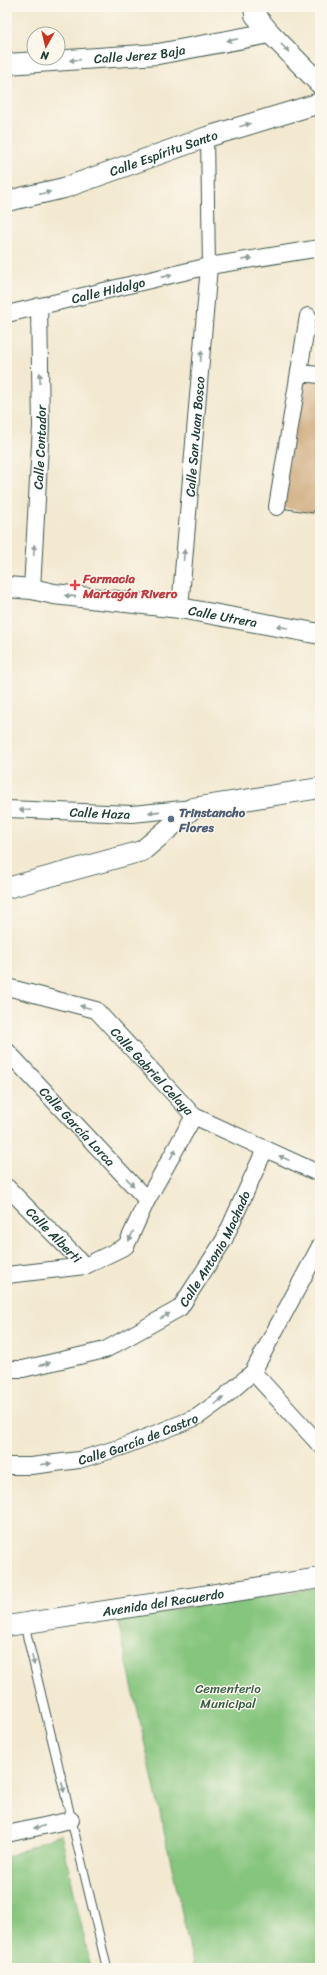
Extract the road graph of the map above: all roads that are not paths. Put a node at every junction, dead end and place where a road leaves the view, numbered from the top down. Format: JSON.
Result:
{"nodes":[{"id":1,"x":254,"y":7,"type":"edge"},
{"id":2,"x":270,"y":33,"type":"junction"},
{"id":3,"x":7,"y":64,"type":"edge"},
{"id":4,"x":320,"y":84,"type":"edge"},
{"id":5,"x":320,"y":103,"type":"edge"},
{"id":6,"x":207,"y":137,"type":"junction"},
{"id":7,"x":7,"y":201,"type":"edge"},
{"id":8,"x":320,"y":248,"type":"edge"},
{"id":9,"x":209,"y":266,"type":"junction"},
{"id":10,"x":39,"y":306,"type":"junction"},
{"id":11,"x":7,"y":314,"type":"edge"},
{"id":12,"x":308,"y":316,"type":"dead end"},
{"id":13,"x":299,"y":373,"type":"junction"},
{"id":14,"x":320,"y":375,"type":"edge"},
{"id":15,"x":277,"y":507,"type":"dead end"},
{"id":16,"x":7,"y":587,"type":"edge"},
{"id":17,"x":32,"y":589,"type":"junction"},
{"id":18,"x":180,"y":608,"type":"junction"},
{"id":19,"x":320,"y":634,"type":"edge"},
{"id":20,"x":320,"y":788,"type":"edge"},
{"id":21,"x":193,"y":808,"type":"junction"},
{"id":22,"x":7,"y":809,"type":"edge"},
{"id":23,"x":7,"y":888,"type":"edge"},
{"id":24,"x":7,"y":987,"type":"edge"},
{"id":25,"x":7,"y":1052,"type":"edge"},
{"id":26,"x":194,"y":1116,"type":"junction"},
{"id":27,"x":265,"y":1149,"type":"junction"},
{"id":28,"x":320,"y":1174,"type":"edge"},
{"id":29,"x":7,"y":1187,"type":"edge"},
{"id":30,"x":147,"y":1200,"type":"junction"},
{"id":31,"x":320,"y":1246,"type":"edge"},
{"id":32,"x":85,"y":1266,"type":"junction"},
{"id":33,"x":7,"y":1275,"type":"edge"},
{"id":34,"x":7,"y":1369,"type":"edge"},
{"id":35,"x":253,"y":1372,"type":"junction"},
{"id":36,"x":320,"y":1445,"type":"edge"},
{"id":37,"x":7,"y":1466,"type":"edge"},
{"id":38,"x":320,"y":1578,"type":"edge"},
{"id":39,"x":15,"y":1624,"type":"edge"},
{"id":40,"x":71,"y":1820,"type":"junction"},
{"id":41,"x":7,"y":1834,"type":"edge"},
{"id":42,"x":107,"y":1968,"type":"edge"}],
"edges":[{"from":1,"to":2,"type":"street"},
{"from":2,"to":3,"type":"street","name":"Calle Jerez Baja","one_way":true},
{"from":2,"to":4,"type":"street","one_way":true},
{"from":6,"to":5,"type":"street","name":"Calle Espíritu Santo","one_way":true},
{"from":7,"to":6,"type":"street","name":"Calle Espíritu Santo","one_way":true},
{"from":6,"to":9,"type":"street"},
{"from":9,"to":8,"type":"street","name":"Calle Hidalgo","one_way":true},
{"from":10,"to":9,"type":"street","name":"Calle Hidalgo","one_way":true},
{"from":18,"to":9,"type":"street","name":"Calle San Juan Bosco","one_way":true},
{"from":10,"to":11,"type":"street","name":"Calle Hidalgo"},
{"from":17,"to":10,"type":"street","name":"Calle Contador","one_way":true},
{"from":12,"to":13,"type":"street"},
{"from":13,"to":14,"type":"street"},
{"from":13,"to":15,"type":"street"},
{"from":16,"to":17,"type":"street","name":"Calle Utrera"},
{"from":18,"to":17,"type":"street","name":"Calle Utrera","one_way":true},
{"from":19,"to":18,"type":"street","name":"Calle Utrera","one_way":true},
{"from":20,"to":21,"type":"street"},
{"from":21,"to":22,"type":"street","name":"Calle Haza","one_way":true},
{"from":21,"to":23,"type":"street"},
{"from":26,"to":24,"type":"street","name":"Calle Gabriel Celaya","one_way":true},
{"from":25,"to":30,"type":"street","name":"Calle García Lorca","one_way":true},
{"from":26,"to":27,"type":"street","name":"Calle Gabriel Celaya"},
{"from":30,"to":26,"type":"street","one_way":true},
{"from":28,"to":27,"type":"street","name":"Calle Gabriel Celaya","one_way":true},
{"from":34,"to":27,"type":"street","name":"Calle Antonio Machado","one_way":true},
{"from":29,"to":32,"type":"street","name":"Calle Alberti"},
{"from":30,"to":32,"type":"street","one_way":true},
{"from":31,"to":35,"type":"street"},
{"from":32,"to":33,"type":"street"},
{"from":35,"to":36,"type":"street"},
{"from":37,"to":35,"type":"street","name":"Calle García de Castro","one_way":true},
{"from":38,"to":39,"type":"street","name":"Avenida del Recuerdo"},
{"from":39,"to":40,"type":"lane","one_way":true},
{"from":40,"to":41,"type":"street","one_way":true},
{"from":40,"to":42,"type":"lane"}]}
